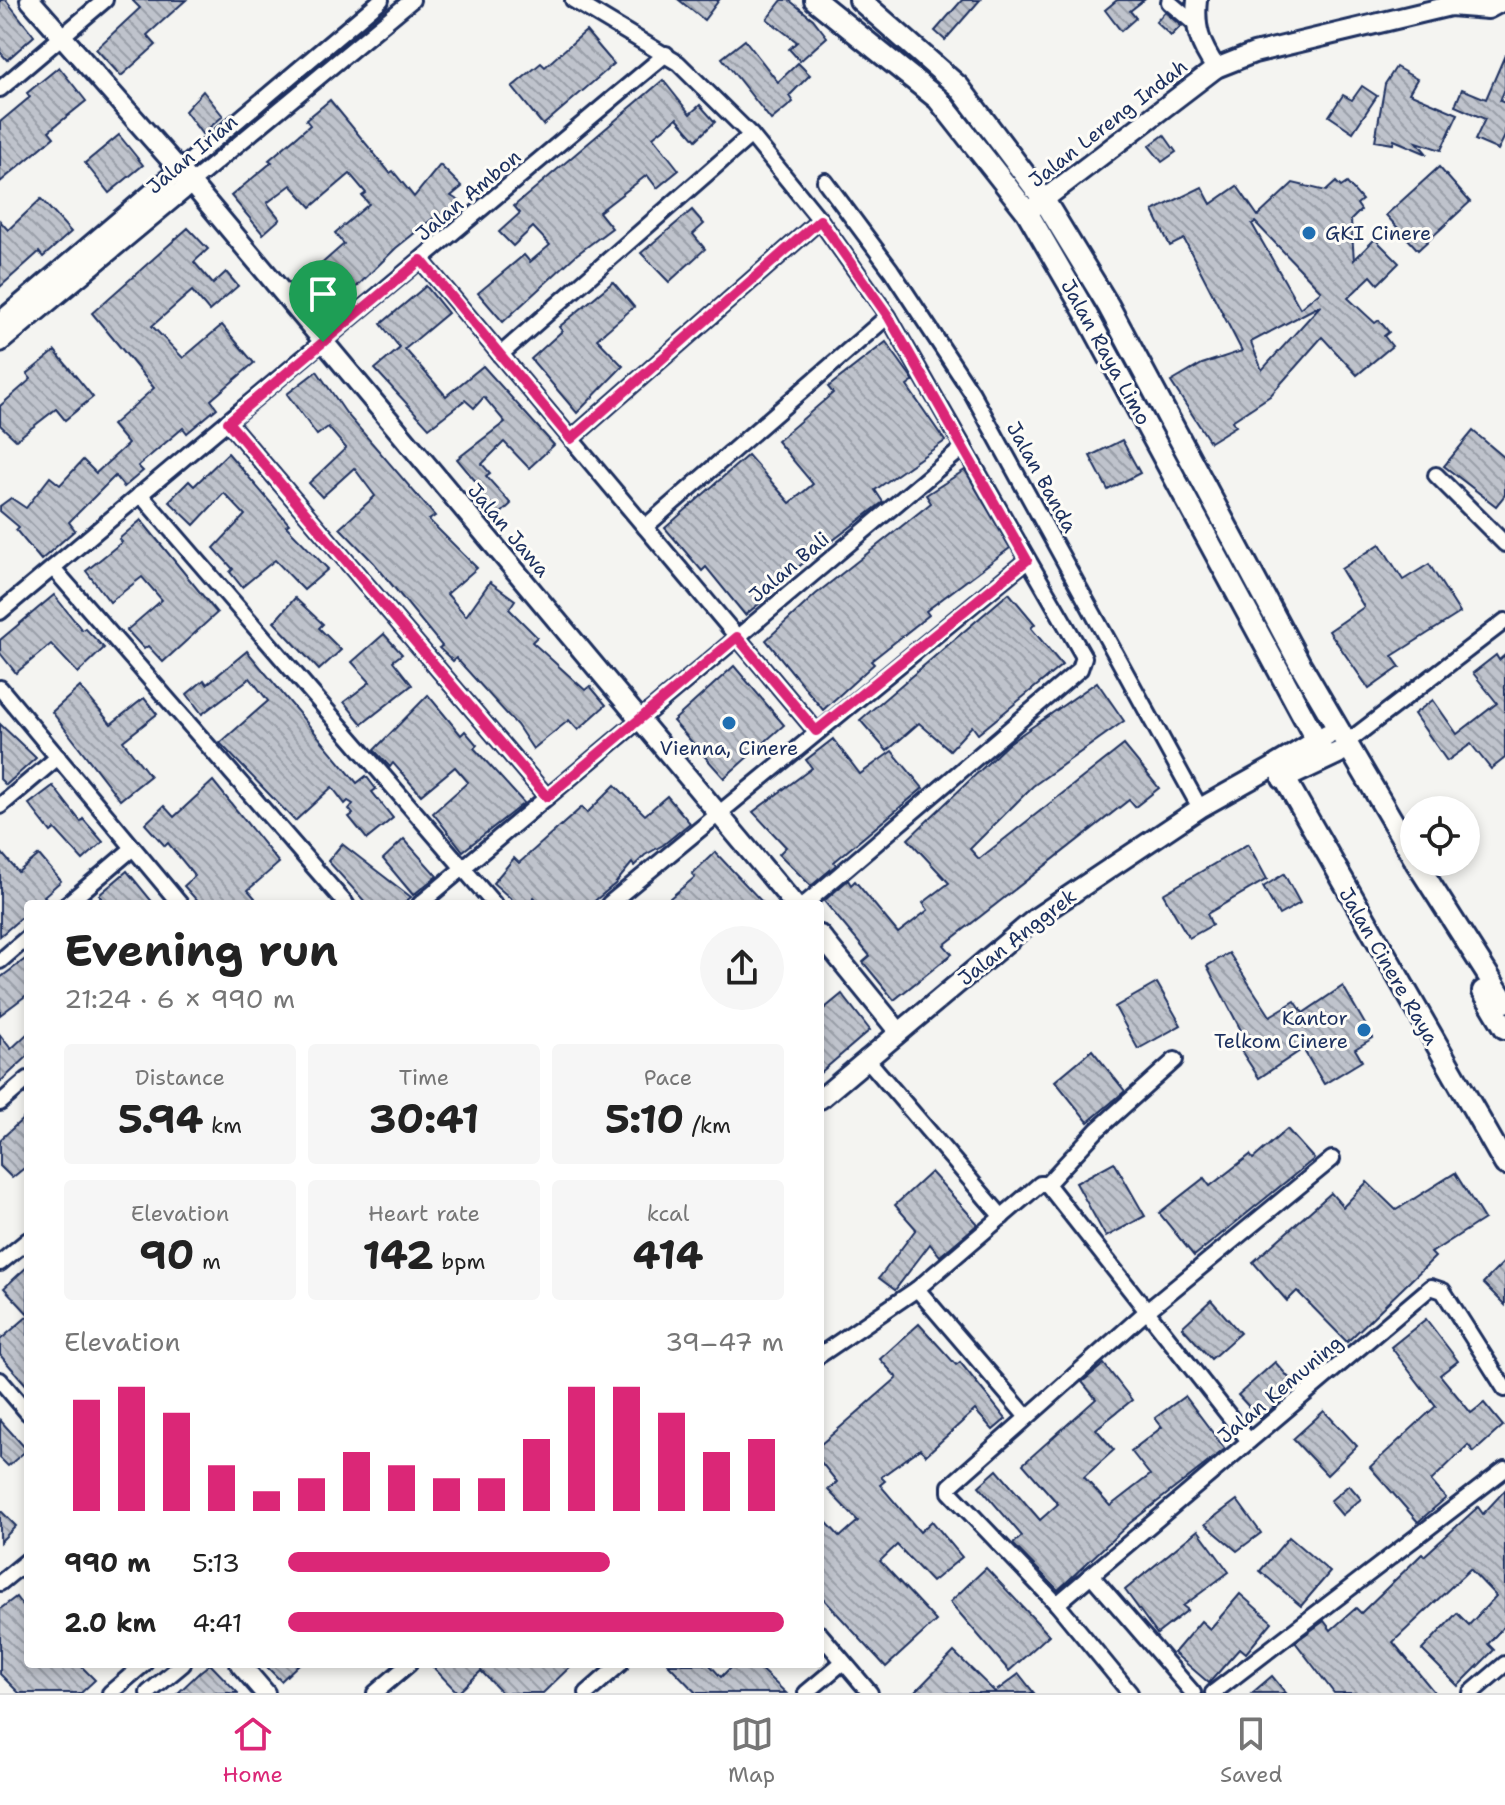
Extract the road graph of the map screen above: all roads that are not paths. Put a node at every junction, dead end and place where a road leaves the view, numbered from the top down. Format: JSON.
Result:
{"nodes":[{"id":1,"x":30,"y":0,"type":"edge"},
{"id":2,"x":105,"y":0,"type":"edge"},
{"id":3,"x":381,"y":0,"type":"edge"},
{"id":4,"x":412,"y":0,"type":"edge"},
{"id":5,"x":573,"y":0,"type":"edge"},
{"id":6,"x":815,"y":0,"type":"edge"},
{"id":7,"x":860,"y":0,"type":"edge"},
{"id":8,"x":1197,"y":0,"type":"edge"},
{"id":9,"x":1505,"y":0,"type":"edge"},
{"id":10,"x":1169,"y":2,"type":"edge"},
{"id":11,"x":1453,"y":3,"type":"edge"},
{"id":12,"x":1195,"y":24,"type":"junction"},
{"id":13,"x":61,"y":38,"type":"junction"},
{"id":14,"x":666,"y":54,"type":"junction"},
{"id":15,"x":1216,"y":68,"type":"junction"},
{"id":16,"x":0,"y":89,"type":"edge"},
{"id":17,"x":751,"y":135,"type":"junction"},
{"id":18,"x":184,"y":177,"type":"junction"},
{"id":19,"x":825,"y":181,"type":"dead end"},
{"id":20,"x":1035,"y":206,"type":"junction"},
{"id":21,"x":820,"y":220,"type":"junction"},
{"id":22,"x":421,"y":260,"type":"junction"},
{"id":23,"x":888,"y":316,"type":"junction"},
{"id":24,"x":0,"y":322,"type":"edge"},
{"id":25,"x":0,"y":342,"type":"edge"},
{"id":26,"x":323,"y":342,"type":"junction"},
{"id":27,"x":500,"y":355,"type":"junction"},
{"id":28,"x":228,"y":422,"type":"junction"},
{"id":29,"x":571,"y":439,"type":"junction"},
{"id":30,"x":964,"y":447,"type":"junction"},
{"id":31,"x":1436,"y":475,"type":"dead end"},
{"id":32,"x":140,"y":494,"type":"junction"},
{"id":33,"x":645,"y":527,"type":"junction"},
{"id":34,"x":1505,"y":544,"type":"edge"},
{"id":35,"x":1027,"y":560,"type":"junction"},
{"id":36,"x":53,"y":568,"type":"junction"},
{"id":37,"x":0,"y":612,"type":"edge"},
{"id":38,"x":1505,"y":621,"type":"edge"},
{"id":39,"x":737,"y":637,"type":"junction"},
{"id":40,"x":0,"y":688,"type":"edge"},
{"id":41,"x":638,"y":720,"type":"junction"},
{"id":42,"x":816,"y":731,"type":"junction"},
{"id":43,"x":1344,"y":740,"type":"junction"},
{"id":44,"x":1321,"y":750,"type":"junction"},
{"id":45,"x":58,"y":757,"type":"junction"},
{"id":46,"x":1280,"y":772,"type":"junction"},
{"id":47,"x":547,"y":797,"type":"junction"},
{"id":48,"x":0,"y":806,"type":"edge"},
{"id":49,"x":1200,"y":808,"type":"junction"},
{"id":50,"x":715,"y":813,"type":"junction"},
{"id":51,"x":1400,"y":835,"type":"edge"},
{"id":52,"x":133,"y":848,"type":"junction"},
{"id":53,"x":463,"y":868,"type":"junction"},
{"id":54,"x":1425,"y":876,"type":"edge"},
{"id":55,"x":72,"y":900,"type":"edge"},
{"id":56,"x":177,"y":900,"type":"edge"},
{"id":57,"x":343,"y":900,"type":"edge"},
{"id":58,"x":425,"y":900,"type":"edge"},
{"id":59,"x":491,"y":900,"type":"edge"},
{"id":60,"x":614,"y":900,"type":"edge"},
{"id":61,"x":791,"y":900,"type":"edge"},
{"id":62,"x":810,"y":900,"type":"edge"},
{"id":63,"x":1446,"y":912,"type":"junction"},
{"id":64,"x":24,"y":940,"type":"edge"},
{"id":65,"x":824,"y":940,"type":"edge"},
{"id":66,"x":0,"y":961,"type":"edge"},
{"id":67,"x":1505,"y":1002,"type":"edge"},
{"id":68,"x":1505,"y":1028,"type":"edge"},
{"id":69,"x":898,"y":1031,"type":"junction"},
{"id":70,"x":866,"y":1058,"type":"junction"},
{"id":71,"x":1175,"y":1060,"type":"dead end"},
{"id":72,"x":24,"y":1082,"type":"edge"},
{"id":73,"x":824,"y":1095,"type":"edge"},
{"id":74,"x":0,"y":1103,"type":"edge"},
{"id":75,"x":1332,"y":1159,"type":"dead end"},
{"id":76,"x":1505,"y":1164,"type":"edge"},
{"id":77,"x":1047,"y":1184,"type":"junction"},
{"id":78,"x":1002,"y":1217,"type":"junction"},
{"id":79,"x":24,"y":1249,"type":"edge"},
{"id":80,"x":0,"y":1263,"type":"edge"},
{"id":81,"x":917,"y":1289,"type":"junction"},
{"id":82,"x":1147,"y":1311,"type":"junction"},
{"id":83,"x":824,"y":1352,"type":"edge"},
{"id":84,"x":0,"y":1380,"type":"edge"},
{"id":85,"x":1505,"y":1389,"type":"edge"},
{"id":86,"x":24,"y":1408,"type":"edge"},
{"id":87,"x":1026,"y":1416,"type":"junction"},
{"id":88,"x":1249,"y":1441,"type":"junction"},
{"id":89,"x":1505,"y":1469,"type":"edge"},
{"id":90,"x":24,"y":1563,"type":"edge"},
{"id":91,"x":1091,"y":1575,"type":"junction"},
{"id":92,"x":0,"y":1583,"type":"edge"},
{"id":93,"x":1057,"y":1604,"type":"junction"},
{"id":94,"x":824,"y":1639,"type":"edge"},
{"id":95,"x":843,"y":1662,"type":"junction"},
{"id":96,"x":1505,"y":1664,"type":"edge"},
{"id":97,"x":139,"y":1668,"type":"edge"},
{"id":98,"x":177,"y":1668,"type":"edge"},
{"id":99,"x":243,"y":1668,"type":"edge"},
{"id":100,"x":404,"y":1668,"type":"edge"},
{"id":101,"x":615,"y":1668,"type":"edge"},
{"id":102,"x":110,"y":1693,"type":"edge"},
{"id":103,"x":148,"y":1693,"type":"edge"},
{"id":104,"x":265,"y":1693,"type":"edge"},
{"id":105,"x":375,"y":1693,"type":"edge"},
{"id":106,"x":587,"y":1693,"type":"edge"},
{"id":107,"x":806,"y":1693,"type":"edge"},
{"id":108,"x":870,"y":1693,"type":"edge"},
{"id":109,"x":1130,"y":1693,"type":"edge"},
{"id":110,"x":1193,"y":1693,"type":"edge"},
{"id":111,"x":1213,"y":1693,"type":"edge"},
{"id":112,"x":1471,"y":1693,"type":"edge"}],
"edges":[{"from":1,"to":13,"type":"street","name":"Jalan Jawa"},
{"from":2,"to":13,"type":"street"},
{"from":3,"to":18,"type":"street","name":"Jalan Irian"},
{"from":4,"to":18,"type":"street","name":"Jalan Irian"},
{"from":5,"to":14,"type":"street"},
{"from":6,"to":20,"type":"main road","name":"Jalan Raya Limo"},
{"from":7,"to":20,"type":"main road","name":"Jalan Raya Limo"},
{"from":8,"to":12,"type":"street"},
{"from":9,"to":11,"type":"street","name":"Jalan Lereng Indah"},
{"from":10,"to":12,"type":"street"},
{"from":11,"to":15,"type":"street","name":"Jalan Lereng Indah"},
{"from":12,"to":15,"type":"street"},
{"from":13,"to":16,"type":"street"},
{"from":13,"to":18,"type":"street","name":"Jalan Jawa"},
{"from":14,"to":17,"type":"street"},
{"from":14,"to":22,"type":"street","name":"Jalan Ambon"},
{"from":15,"to":20,"type":"street","name":"Jalan Lereng Indah"},
{"from":17,"to":21,"type":"street"},
{"from":17,"to":27,"type":"street"},
{"from":18,"to":24,"type":"street","name":"Jalan Irian"},
{"from":18,"to":25,"type":"street","name":"Jalan Irian"},
{"from":18,"to":26,"type":"street","name":"Jalan Jawa"},
{"from":19,"to":49,"type":"street","name":"Jalan Banda"},
{"from":20,"to":43,"type":"main road","name":"Jalan Raya Limo"},
{"from":20,"to":44,"type":"main road","name":"Jalan Raya Limo"},
{"from":21,"to":23,"type":"street"},
{"from":21,"to":29,"type":"street"},
{"from":22,"to":26,"type":"street","name":"Jalan Ambon"},
{"from":22,"to":27,"type":"street"},
{"from":23,"to":30,"type":"street"},
{"from":23,"to":33,"type":"street"},
{"from":26,"to":28,"type":"street","name":"Jalan Ambon"},
{"from":26,"to":41,"type":"street","name":"Jalan Jawa"},
{"from":27,"to":29,"type":"street"},
{"from":28,"to":32,"type":"street","name":"Jalan Ambon"},
{"from":28,"to":47,"type":"street"},
{"from":29,"to":33,"type":"street"},
{"from":30,"to":35,"type":"street"},
{"from":30,"to":39,"type":"street","name":"Jalan Bali"},
{"from":31,"to":34,"type":"street"},
{"from":32,"to":36,"type":"street","name":"Jalan Ambon"},
{"from":32,"to":53,"type":"street"},
{"from":33,"to":39,"type":"street"},
{"from":35,"to":42,"type":"street"},
{"from":35,"to":62,"type":"street"},
{"from":36,"to":37,"type":"street","name":"Jalan Ambon"},
{"from":36,"to":57,"type":"street"},
{"from":38,"to":43,"type":"street"},
{"from":39,"to":41,"type":"street","name":"Jalan Bali"},
{"from":39,"to":42,"type":"street"},
{"from":40,"to":45,"type":"street"},
{"from":41,"to":47,"type":"street","name":"Jalan Bali"},
{"from":41,"to":50,"type":"street","name":"Jalan Jawa"},
{"from":42,"to":50,"type":"street"},
{"from":43,"to":44,"type":"main road","name":"Jalan Anggrek"},
{"from":43,"to":51,"type":"main road"},
{"from":44,"to":46,"type":"main road","name":"Jalan Anggrek"},
{"from":45,"to":48,"type":"street"},
{"from":45,"to":52,"type":"street"},
{"from":46,"to":49,"type":"street","name":"Jalan Anggrek"},
{"from":46,"to":76,"type":"main road","name":"Jalan Cinere Raya"},
{"from":47,"to":53,"type":"street","name":"Jalan Bali"},
{"from":49,"to":69,"type":"street","name":"Jalan Anggrek"},
{"from":50,"to":60,"type":"street"},
{"from":50,"to":61,"type":"street","name":"Jalan Jawa"},
{"from":52,"to":55,"type":"street"},
{"from":52,"to":56,"type":"street"},
{"from":53,"to":58,"type":"street","name":"Jalan Bali"},
{"from":53,"to":59,"type":"street"},
{"from":54,"to":63,"type":"main road"},
{"from":63,"to":67,"type":"main road"},
{"from":63,"to":68,"type":"main road"},
{"from":64,"to":66,"type":"street"},
{"from":65,"to":69,"type":"street"},
{"from":69,"to":70,"type":"street","name":"Jalan Anggrek"},
{"from":70,"to":73,"type":"street","name":"Jalan Anggrek"},
{"from":70,"to":78,"type":"street"},
{"from":71,"to":77,"type":"street"},
{"from":72,"to":74,"type":"street"},
{"from":75,"to":82,"type":"street"},
{"from":77,"to":78,"type":"street"},
{"from":77,"to":82,"type":"street"},
{"from":78,"to":81,"type":"street"},
{"from":79,"to":80,"type":"street"},
{"from":81,"to":83,"type":"street"},
{"from":81,"to":87,"type":"street"},
{"from":82,"to":87,"type":"street"},
{"from":82,"to":88,"type":"street"},
{"from":84,"to":86,"type":"street"},
{"from":85,"to":88,"type":"street","name":"Jalan Kemuning"},
{"from":87,"to":93,"type":"street"},
{"from":88,"to":91,"type":"street","name":"Jalan Kemuning"},
{"from":89,"to":111,"type":"street"},
{"from":90,"to":92,"type":"street"},
{"from":91,"to":93,"type":"street","name":"Jalan Kemuning"},
{"from":91,"to":110,"type":"street"},
{"from":93,"to":109,"type":"street"},
{"from":94,"to":95,"type":"street"},
{"from":95,"to":107,"type":"street"},
{"from":95,"to":108,"type":"street"},
{"from":96,"to":112,"type":"street"},
{"from":97,"to":102,"type":"street"},
{"from":98,"to":103,"type":"street"},
{"from":99,"to":104,"type":"street"},
{"from":100,"to":105,"type":"street"},
{"from":101,"to":106,"type":"street"}]}
